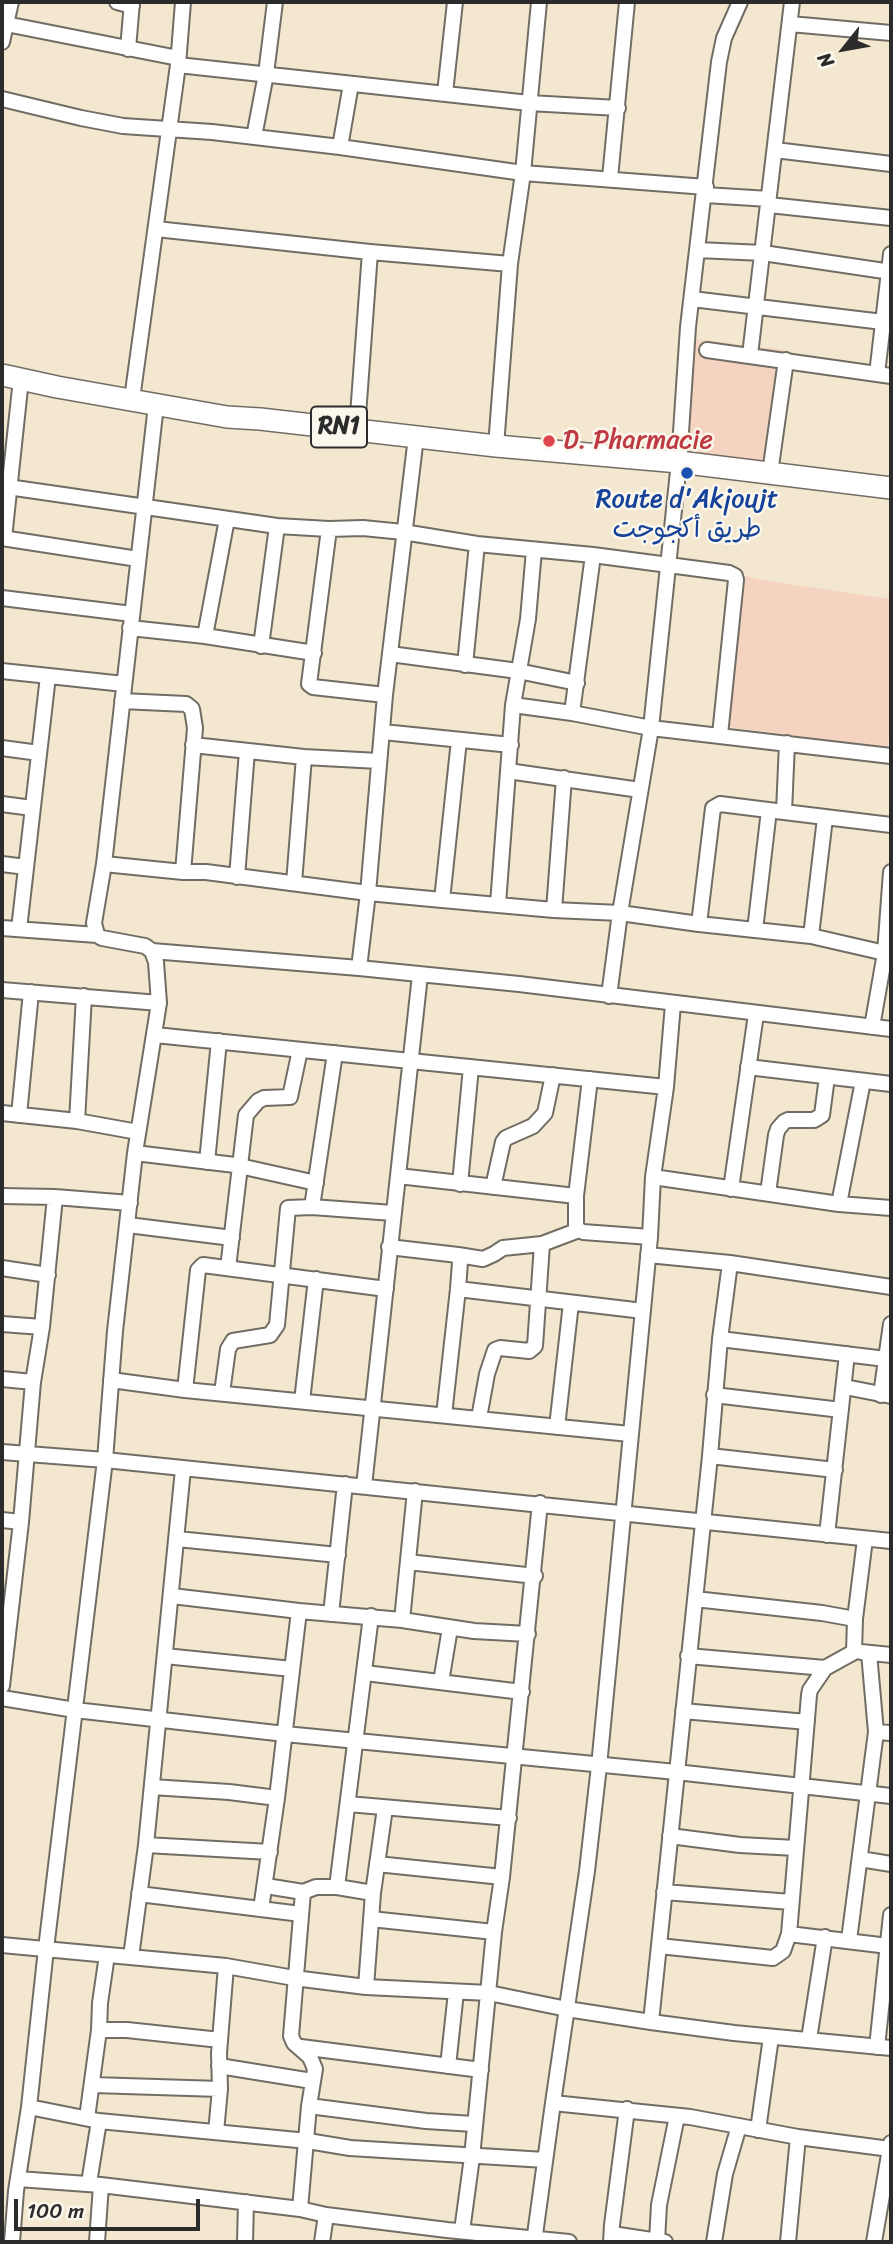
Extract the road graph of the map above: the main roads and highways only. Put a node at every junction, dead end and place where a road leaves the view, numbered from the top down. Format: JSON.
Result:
{"nodes":[{"id":1,"x":12,"y":377,"type":"edge"},
{"id":2,"x":891,"y":488,"type":"edge"}],
"edges":[{"from":1,"to":2,"type":"highway","number":"RN1"}]}
